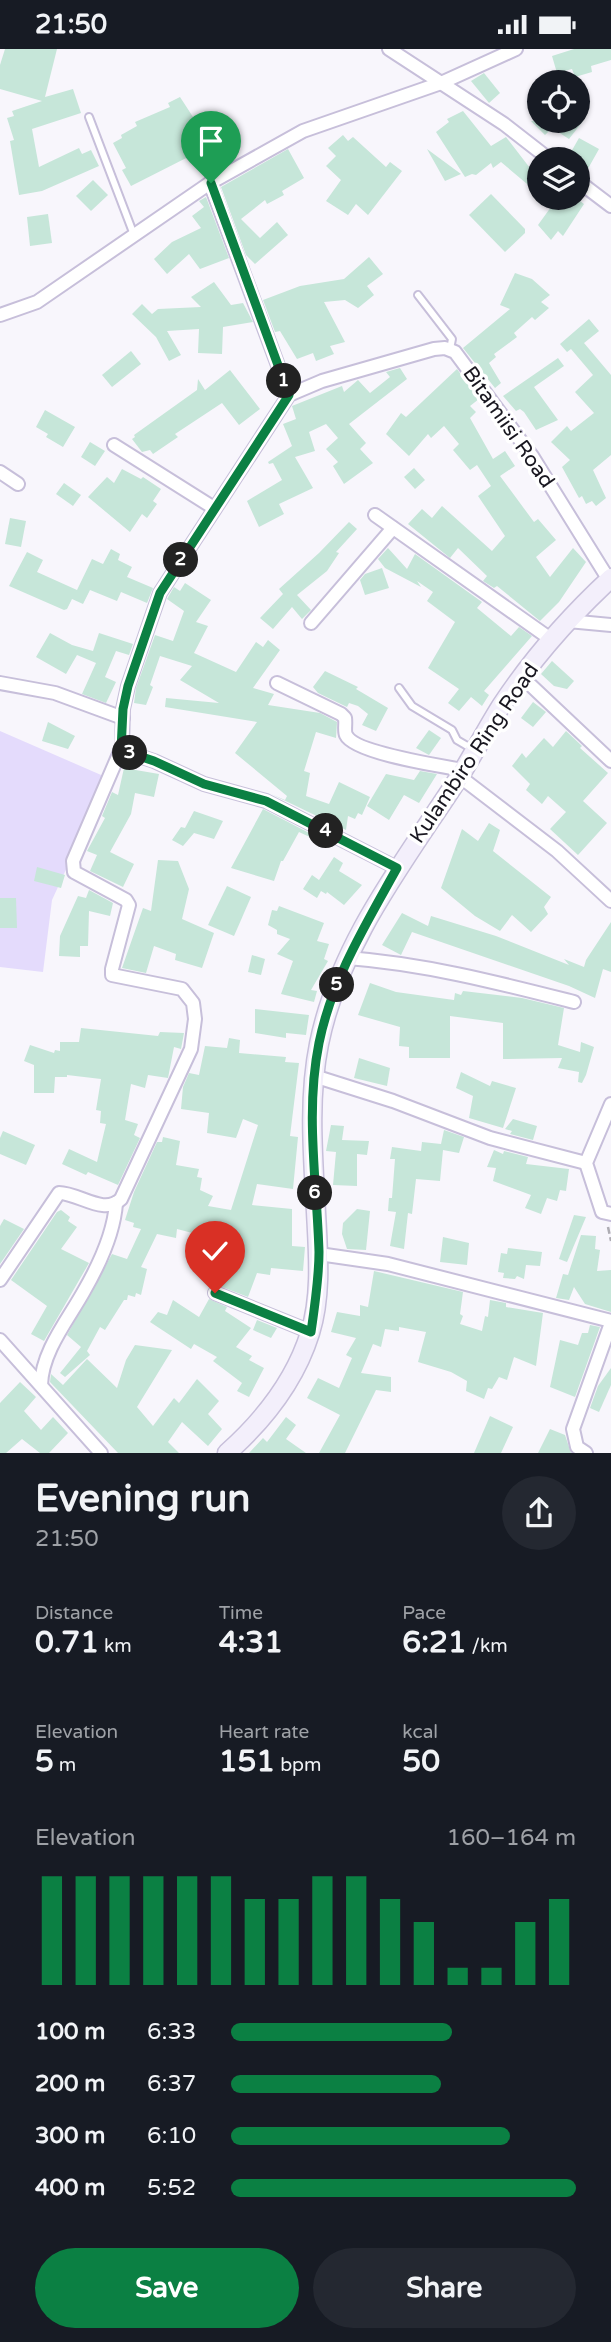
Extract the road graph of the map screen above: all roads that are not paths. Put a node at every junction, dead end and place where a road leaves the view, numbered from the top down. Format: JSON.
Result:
{"nodes":[{"id":1,"x":388,"y":49,"type":"edge"},
{"id":2,"x":516,"y":49,"type":"edge"},
{"id":3,"x":441,"y":83,"type":"junction"},
{"id":4,"x":89,"y":117,"type":"dead end"},
{"id":5,"x":534,"y":147,"type":"edge"},
{"id":6,"x":211,"y":183,"type":"junction"},
{"id":7,"x":590,"y":190,"type":"edge"},
{"id":8,"x":611,"y":206,"type":"edge"},
{"id":9,"x":134,"y":235,"type":"junction"},
{"id":10,"x":418,"y":295,"type":"dead end"},
{"id":11,"x":0,"y":315,"type":"edge"},
{"id":12,"x":450,"y":349,"type":"junction"},
{"id":13,"x":289,"y":395,"type":"junction"},
{"id":14,"x":114,"y":445,"type":"dead end"},
{"id":15,"x":0,"y":472,"type":"edge"},
{"id":16,"x":18,"y":484,"type":"dead end"},
{"id":17,"x":214,"y":508,"type":"junction"},
{"id":18,"x":375,"y":515,"type":"dead end"},
{"id":19,"x":393,"y":528,"type":"junction"},
{"id":20,"x":610,"y":579,"type":"edge"},
{"id":21,"x":568,"y":621,"type":"junction"},
{"id":22,"x":311,"y":623,"type":"dead end"},
{"id":23,"x":611,"y":625,"type":"edge"},
{"id":24,"x":552,"y":640,"type":"junction"},
{"id":25,"x":522,"y":677,"type":"junction"},
{"id":26,"x":0,"y":683,"type":"edge"},
{"id":27,"x":277,"y":683,"type":"dead end"},
{"id":28,"x":399,"y":688,"type":"dead end"},
{"id":29,"x":123,"y":718,"type":"junction"},
{"id":30,"x":121,"y":750,"type":"junction"},
{"id":31,"x":475,"y":751,"type":"junction"},
{"id":32,"x":611,"y":761,"type":"edge"},
{"id":33,"x":461,"y":773,"type":"junction"},
{"id":34,"x":397,"y":868,"type":"junction"},
{"id":35,"x":611,"y":901,"type":"edge"},
{"id":36,"x":348,"y":958,"type":"junction"},
{"id":37,"x":575,"y":1002,"type":"dead end"},
{"id":38,"x":314,"y":1076,"type":"junction"},
{"id":39,"x":611,"y":1104,"type":"edge"},
{"id":40,"x":586,"y":1163,"type":"junction"},
{"id":41,"x":116,"y":1203,"type":"junction"},
{"id":42,"x":611,"y":1214,"type":"edge"},
{"id":43,"x":319,"y":1254,"type":"junction"},
{"id":44,"x":0,"y":1280,"type":"edge"},
{"id":45,"x":215,"y":1293,"type":"dead end"},
{"id":46,"x":611,"y":1322,"type":"edge"},
{"id":47,"x":311,"y":1332,"type":"junction"},
{"id":48,"x":0,"y":1340,"type":"edge"},
{"id":49,"x":41,"y":1385,"type":"junction"},
{"id":50,"x":235,"y":1451,"type":"edge"},
{"id":51,"x":101,"y":1453,"type":"edge"},
{"id":52,"x":586,"y":1453,"type":"edge"}],
"edges":[{"from":1,"to":3,"type":"street"},
{"from":2,"to":3,"type":"street"},
{"from":3,"to":5,"type":"street"},
{"from":3,"to":6,"type":"street"},
{"from":4,"to":9,"type":"lane"},
{"from":6,"to":9,"type":"street"},
{"from":6,"to":13,"type":"street"},
{"from":7,"to":8,"type":"street"},
{"from":9,"to":11,"type":"street"},
{"from":10,"to":12,"type":"lane"},
{"from":12,"to":13,"type":"street","name":"Bitamiisi Road"},
{"from":12,"to":20,"type":"street","name":"Bitamiisi Road"},
{"from":13,"to":17,"type":"street"},
{"from":14,"to":17,"type":"street"},
{"from":15,"to":16,"type":"street"},
{"from":17,"to":29,"type":"street"},
{"from":18,"to":19,"type":"street"},
{"from":19,"to":22,"type":"street"},
{"from":19,"to":24,"type":"street"},
{"from":20,"to":21,"type":"street","name":"Kulambiro Ring Road"},
{"from":21,"to":23,"type":"street"},
{"from":21,"to":24,"type":"street","name":"Kulambiro Ring Road"},
{"from":24,"to":25,"type":"street","name":"Kulambiro Ring Road"},
{"from":25,"to":31,"type":"street","name":"Kulambiro Ring Road"},
{"from":25,"to":32,"type":"street"},
{"from":26,"to":29,"type":"street"},
{"from":27,"to":33,"type":"street"},
{"from":28,"to":31,"type":"lane"},
{"from":29,"to":30,"type":"street"},
{"from":30,"to":34,"type":"street"},
{"from":30,"to":41,"type":"street"},
{"from":31,"to":33,"type":"street","name":"Kulambiro Ring Road"},
{"from":33,"to":34,"type":"street","name":"Kulambiro Ring Road"},
{"from":33,"to":35,"type":"street"},
{"from":34,"to":36,"type":"street","name":"Kulambiro Ring Road"},
{"from":36,"to":37,"type":"street"},
{"from":36,"to":38,"type":"street","name":"Kulambiro Ring Road"},
{"from":38,"to":40,"type":"street"},
{"from":38,"to":43,"type":"street","name":"Kulambiro Ring Road"},
{"from":39,"to":40,"type":"street"},
{"from":40,"to":42,"type":"street"},
{"from":41,"to":44,"type":"street"},
{"from":41,"to":49,"type":"street"},
{"from":43,"to":46,"type":"street"},
{"from":43,"to":47,"type":"street","name":"Kulambiro Ring Road"},
{"from":45,"to":47,"type":"street"},
{"from":46,"to":52,"type":"street"},
{"from":47,"to":50,"type":"street","name":"Kulambiro Ring Road"},
{"from":48,"to":49,"type":"street"},
{"from":49,"to":51,"type":"street"}]}
